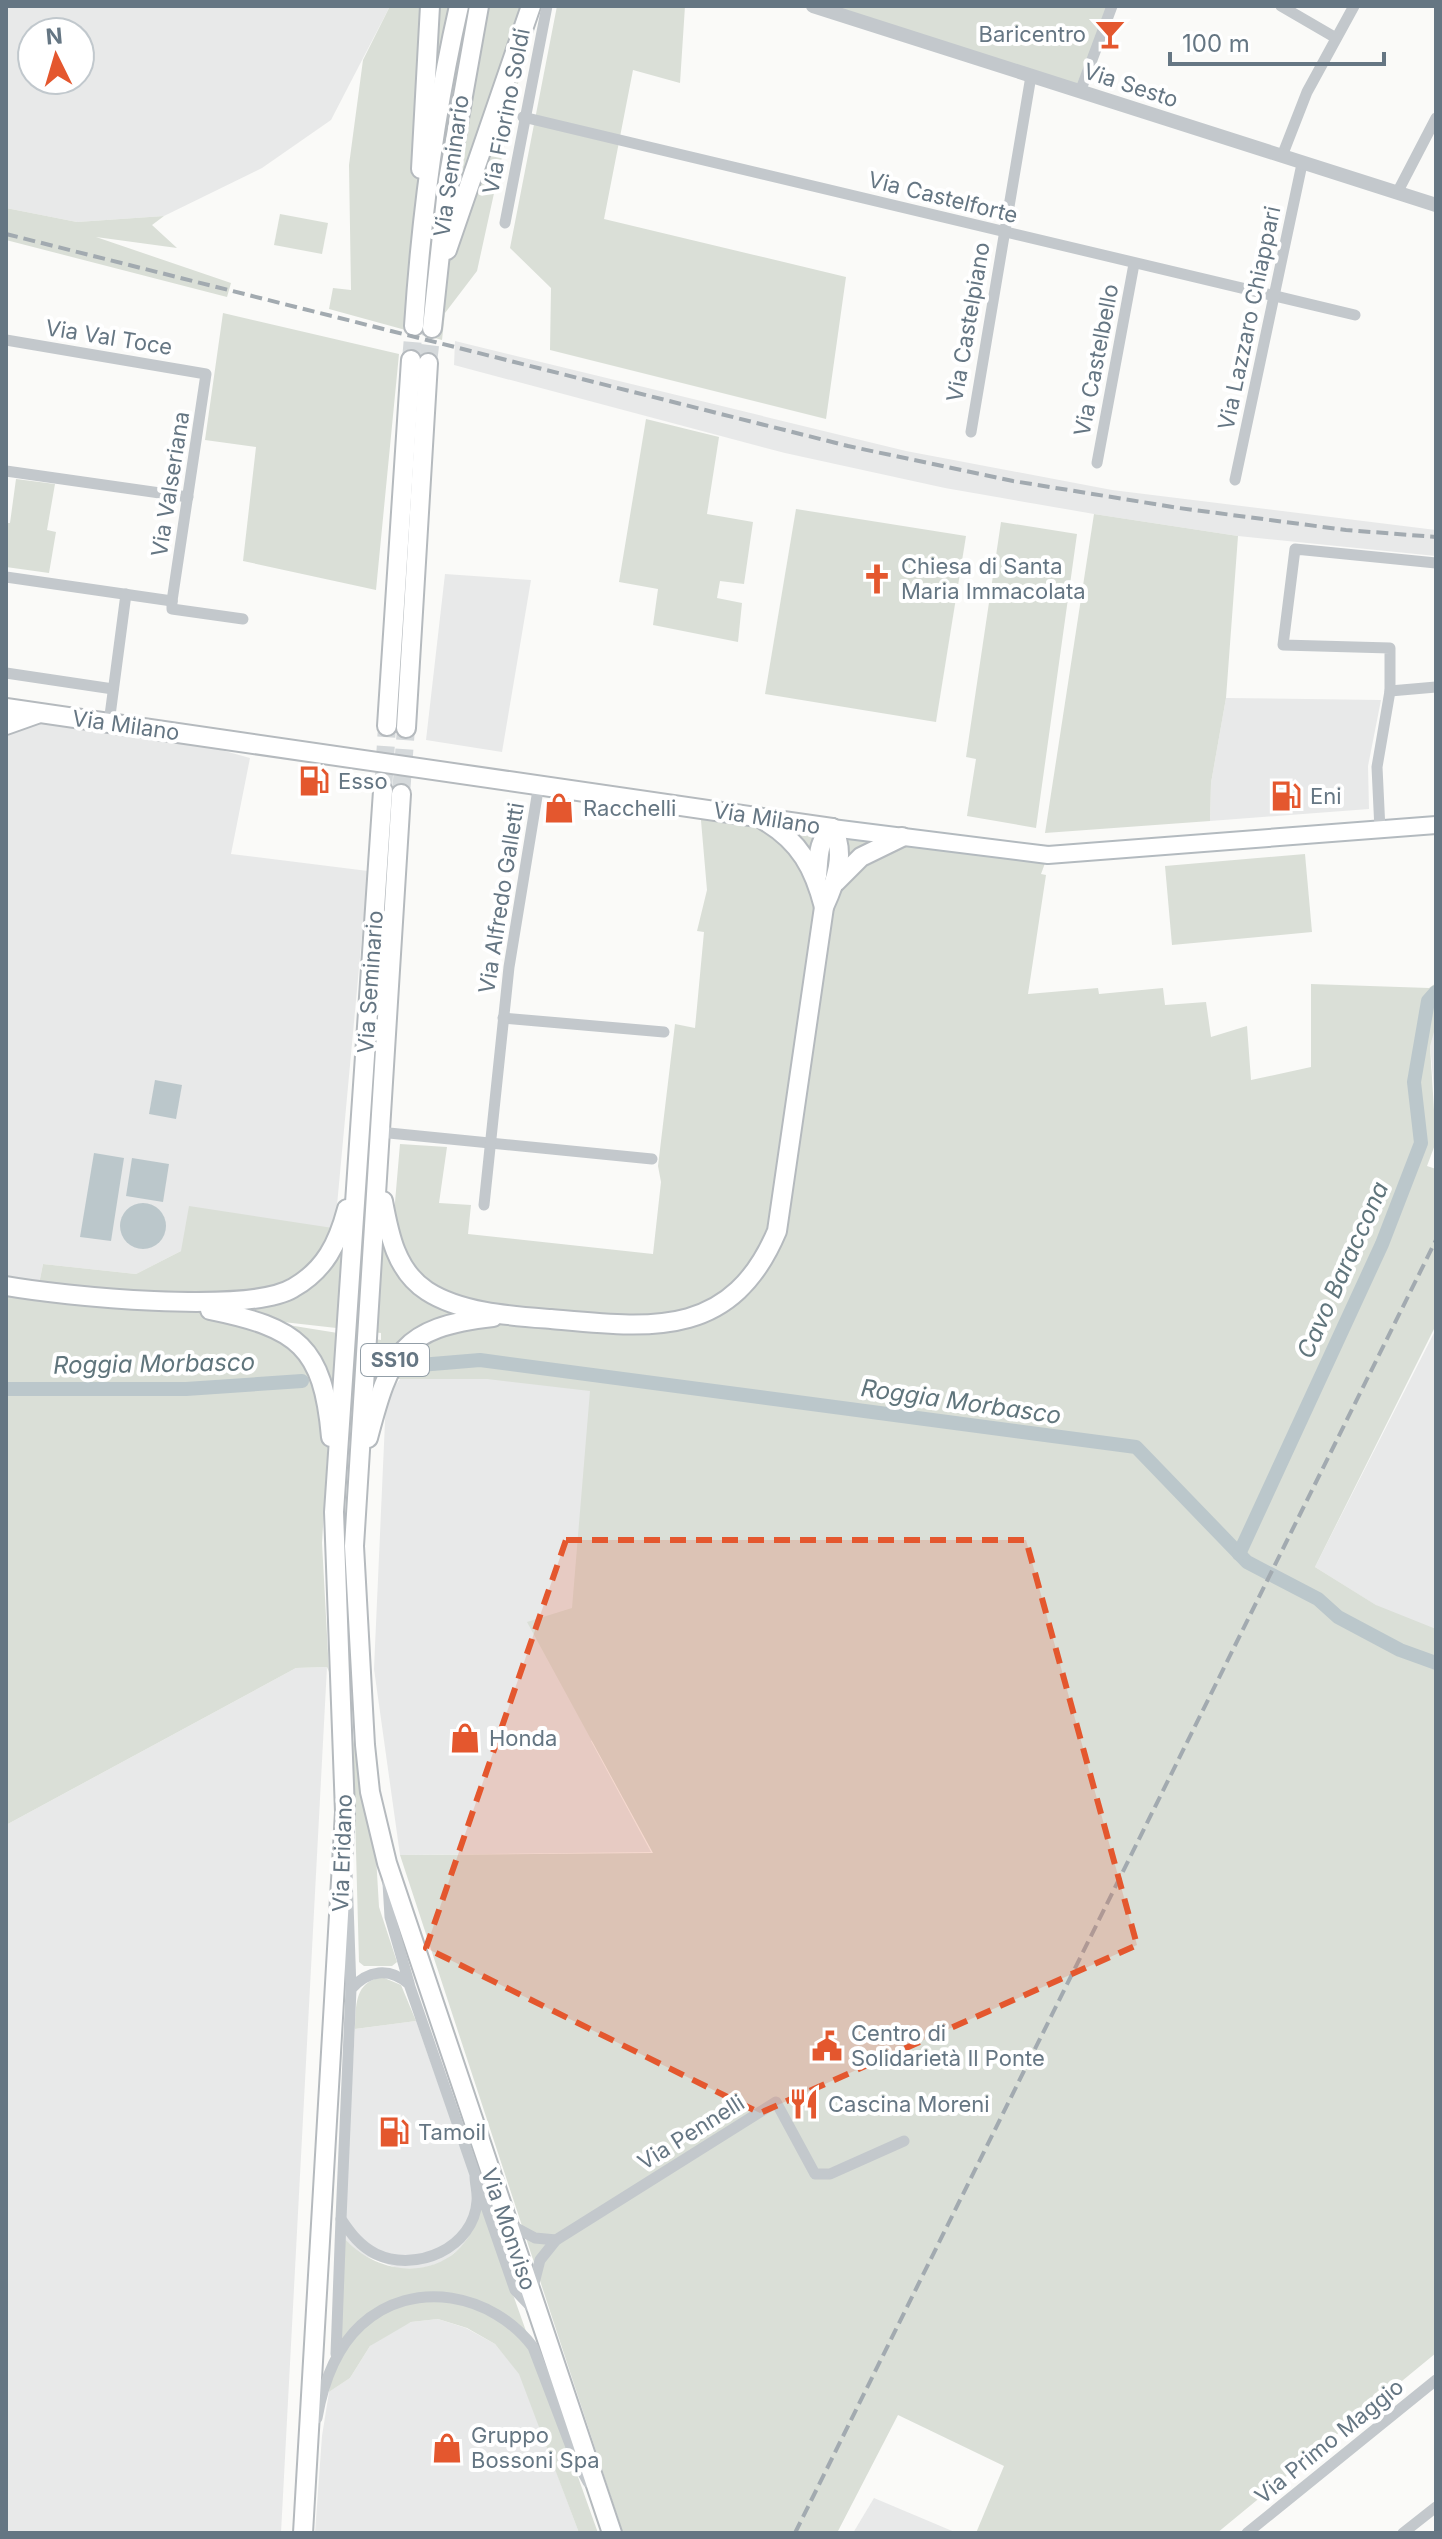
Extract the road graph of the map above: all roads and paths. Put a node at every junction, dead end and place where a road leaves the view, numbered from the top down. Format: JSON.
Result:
{"nodes":[{"id":1,"x":430,"y":6,"type":"edge"},
{"id":2,"x":459,"y":6,"type":"edge"},
{"id":3,"x":479,"y":6,"type":"edge"},
{"id":4,"x":531,"y":6,"type":"edge"},
{"id":5,"x":547,"y":6,"type":"edge"},
{"id":6,"x":813,"y":6,"type":"edge"},
{"id":7,"x":1112,"y":6,"type":"edge"},
{"id":8,"x":1281,"y":6,"type":"edge"},
{"id":9,"x":1354,"y":6,"type":"edge"},
{"id":10,"x":1336,"y":38,"type":"junction"},
{"id":11,"x":1031,"y":76,"type":"junction"},
{"id":12,"x":1080,"y":92,"type":"junction"},
{"id":13,"x":523,"y":117,"type":"junction"},
{"id":14,"x":1436,"y":118,"type":"edge"},
{"id":15,"x":1282,"y":156,"type":"junction"},
{"id":16,"x":1302,"y":164,"type":"junction"},
{"id":17,"x":1397,"y":193,"type":"junction"},
{"id":18,"x":1436,"y":205,"type":"edge"},
{"id":19,"x":505,"y":223,"type":"dead end"},
{"id":20,"x":1004,"y":232,"type":"junction"},
{"id":21,"x":420,"y":244,"type":"junction"},
{"id":22,"x":1134,"y":264,"type":"junction"},
{"id":23,"x":436,"y":279,"type":"junction"},
{"id":24,"x":1273,"y":296,"type":"junction"},
{"id":25,"x":1355,"y":315,"type":"dead end"},
{"id":26,"x":6,"y":340,"type":"edge"},
{"id":27,"x":420,"y":362,"type":"tunnel mouth"},
{"id":28,"x":206,"y":374,"type":"joint"},
{"id":29,"x":971,"y":432,"type":"dead end"},
{"id":30,"x":1097,"y":463,"type":"dead end"},
{"id":31,"x":6,"y":471,"type":"edge"},
{"id":32,"x":1235,"y":480,"type":"dead end"},
{"id":33,"x":188,"y":497,"type":"junction"},
{"id":34,"x":1436,"y":563,"type":"edge"},
{"id":35,"x":6,"y":577,"type":"edge"},
{"id":36,"x":126,"y":594,"type":"junction"},
{"id":37,"x":172,"y":601,"type":"junction"},
{"id":38,"x":243,"y":619,"type":"dead end"},
{"id":39,"x":6,"y":673,"type":"edge"},
{"id":40,"x":1436,"y":687,"type":"edge"},
{"id":41,"x":113,"y":689,"type":"junction"},
{"id":42,"x":1390,"y":691,"type":"junction"},
{"id":43,"x":6,"y":708,"type":"edge"},
{"id":44,"x":42,"y":713,"type":"junction"},
{"id":45,"x":109,"y":723,"type":"junction"},
{"id":46,"x":6,"y":725,"type":"edge"},
{"id":47,"x":396,"y":727,"type":"tunnel mouth"},
{"id":48,"x":539,"y":784,"type":"junction"},
{"id":49,"x":758,"y":817,"type":"junction"},
{"id":50,"x":1436,"y":825,"type":"edge"},
{"id":51,"x":832,"y":828,"type":"junction"},
{"id":52,"x":1380,"y":830,"type":"junction"},
{"id":53,"x":902,"y":837,"type":"junction"},
{"id":54,"x":826,"y":882,"type":"junction"},
{"id":55,"x":503,"y":1018,"type":"junction"},
{"id":56,"x":664,"y":1032,"type":"dead end"},
{"id":57,"x":389,"y":1133,"type":"dead end"},
{"id":58,"x":491,"y":1140,"type":"junction"},
{"id":59,"x":652,"y":1159,"type":"dead end"},
{"id":60,"x":357,"y":1172,"type":"junction"},
{"id":61,"x":378,"y":1175,"type":"junction"},
{"id":62,"x":484,"y":1205,"type":"dead end"},
{"id":63,"x":6,"y":1286,"type":"edge"},
{"id":64,"x":160,"y":1300,"type":"junction"},
{"id":65,"x":508,"y":1315,"type":"junction"},
{"id":66,"x":357,"y":1479,"type":"junction"},
{"id":67,"x":334,"y":1512,"type":"junction"},
{"id":68,"x":379,"y":1834,"type":"joint"},
{"id":69,"x":342,"y":1851,"type":"junction"},
{"id":70,"x":387,"y":1863,"type":"junction"},
{"id":71,"x":409,"y":1984,"type":"junction"},
{"id":72,"x":351,"y":1989,"type":"junction"},
{"id":73,"x":904,"y":2141,"type":"dead end"},
{"id":74,"x":475,"y":2176,"type":"junction"},
{"id":75,"x":341,"y":2219,"type":"junction"},
{"id":76,"x":506,"y":2222,"type":"junction"},
{"id":77,"x":556,"y":2240,"type":"junction"},
{"id":78,"x":532,"y":2296,"type":"junction"},
{"id":79,"x":538,"y":2314,"type":"junction"},
{"id":80,"x":336,"y":2358,"type":"junction"},
{"id":81,"x":1436,"y":2380,"type":"edge"},
{"id":82,"x":307,"y":2467,"type":"junction"},
{"id":83,"x":1436,"y":2507,"type":"edge"},
{"id":84,"x":605,"y":2514,"type":"junction"},
{"id":85,"x":303,"y":2533,"type":"edge"},
{"id":86,"x":612,"y":2533,"type":"edge"},
{"id":87,"x":1247,"y":2533,"type":"edge"},
{"id":88,"x":1403,"y":2533,"type":"edge"}],
"edges":[{"from":1,"to":21,"type":"main road"},
{"from":2,"to":21,"type":"main road","name":"Via Seminario"},
{"from":3,"to":23,"type":"main road","name":"Via Seminario"},
{"from":4,"to":23,"type":"main road"},
{"from":5,"to":13,"type":"street","name":"Via Fiorino Soldi"},
{"from":6,"to":11,"type":"street","name":"Via Sesto"},
{"from":7,"to":12,"type":"street"},
{"from":8,"to":10,"type":"street"},
{"from":9,"to":10,"type":"street"},
{"from":10,"to":15,"type":"street"},
{"from":11,"to":12,"type":"street","name":"Via Sesto"},
{"from":11,"to":20,"type":"street","name":"Via Castelpiano"},
{"from":12,"to":15,"type":"street","name":"Via Sesto"},
{"from":13,"to":19,"type":"street","name":"Via Fiorino Soldi"},
{"from":13,"to":20,"type":"street","name":"Via Castelforte"},
{"from":14,"to":17,"type":"street"},
{"from":15,"to":16,"type":"street","name":"Via Sesto"},
{"from":16,"to":17,"type":"street","name":"Via Sesto"},
{"from":16,"to":24,"type":"street","name":"Via Lazzaro Chiappari"},
{"from":17,"to":18,"type":"street","name":"Via Sesto"},
{"from":20,"to":22,"type":"street","name":"Via Castelforte"},
{"from":20,"to":29,"type":"street","name":"Via Castelpiano"},
{"from":21,"to":23,"type":"main road","name":"Via Seminario"},
{"from":22,"to":24,"type":"street","name":"Via Castelforte"},
{"from":22,"to":30,"type":"street","name":"Via Castelbello"},
{"from":24,"to":25,"type":"street","name":"Via Castelforte"},
{"from":24,"to":32,"type":"street","name":"Via Lazzaro Chiappari"},
{"from":26,"to":28,"type":"street","name":"Via Val Toce"},
{"from":27,"to":47,"type":"main road"},
{"from":28,"to":33,"type":"street","name":"Via Valseriana"},
{"from":31,"to":33,"type":"street"},
{"from":33,"to":37,"type":"street","name":"Via Valseriana"},
{"from":34,"to":42,"type":"street"},
{"from":35,"to":36,"type":"street"},
{"from":36,"to":37,"type":"street"},
{"from":36,"to":41,"type":"street"},
{"from":37,"to":38,"type":"street"},
{"from":39,"to":41,"type":"street"},
{"from":40,"to":42,"type":"street"},
{"from":41,"to":45,"type":"street"},
{"from":42,"to":52,"type":"street"},
{"from":43,"to":44,"type":"main road","name":"Via Milano"},
{"from":44,"to":45,"type":"main road","name":"Via Milano"},
{"from":44,"to":46,"type":"main road"},
{"from":45,"to":48,"type":"main road","name":"Via Milano"},
{"from":48,"to":49,"type":"main road","name":"Via Milano"},
{"from":48,"to":55,"type":"street","name":"Via Alfredo Galletti"},
{"from":49,"to":51,"type":"main road","name":"Via Milano"},
{"from":49,"to":54,"type":"main road"},
{"from":50,"to":52,"type":"main road","name":"Via Milano"},
{"from":51,"to":53,"type":"main road","name":"Via Milano"},
{"from":51,"to":54,"type":"main road"},
{"from":52,"to":53,"type":"main road","name":"Via Milano"},
{"from":53,"to":54,"type":"main road"},
{"from":54,"to":65,"type":"main road"},
{"from":55,"to":56,"type":"street","name":"Via Alfredo Galletti"},
{"from":55,"to":58,"type":"street","name":"Via Alfredo Galletti"},
{"from":57,"to":58,"type":"street"},
{"from":58,"to":59,"type":"street"},
{"from":58,"to":62,"type":"street","name":"Via Alfredo Galletti"},
{"from":60,"to":61,"type":"main road","name":"Via Seminario"},
{"from":60,"to":64,"type":"main road"},
{"from":60,"to":67,"type":"main road","name":"Via Eridano"},
{"from":61,"to":65,"type":"main road"},
{"from":61,"to":66,"type":"main road","name":"Via Eridano"},
{"from":63,"to":64,"type":"main road"},
{"from":64,"to":67,"type":"main road"},
{"from":65,"to":66,"type":"main road","number":"SS10"},
{"from":66,"to":68,"type":"main road","name":"Via Eridano"},
{"from":67,"to":69,"type":"main road","name":"Via Eridano"},
{"from":68,"to":70,"type":"main road","name":"Via Monviso"},
{"from":69,"to":72,"type":"street"},
{"from":69,"to":82,"type":"main road","name":"Via Eridano"},
{"from":70,"to":71,"type":"street"},
{"from":70,"to":76,"type":"main road","name":"Via Monviso"},
{"from":71,"to":72,"type":"street"},
{"from":71,"to":74,"type":"street"},
{"from":72,"to":75,"type":"street"},
{"from":73,"to":77,"type":"street","name":"Via Pennelli"},
{"from":74,"to":75,"type":"street"},
{"from":74,"to":79,"type":"street"},
{"from":75,"to":80,"type":"street"},
{"from":76,"to":77,"type":"street"},
{"from":76,"to":78,"type":"main road","name":"Via Monviso"},
{"from":77,"to":78,"type":"street","name":"Via Pennelli"},
{"from":78,"to":79,"type":"main road","name":"Via Monviso"},
{"from":79,"to":84,"type":"main road","name":"Via Monviso"},
{"from":80,"to":82,"type":"street"},
{"from":80,"to":84,"type":"street"},
{"from":81,"to":87,"type":"street","name":"Via Primo Maggio"},
{"from":82,"to":85,"type":"main road","name":"Via Eridano"},
{"from":83,"to":88,"type":"street"},
{"from":84,"to":86,"type":"main road","name":"Via Monviso"}]}
